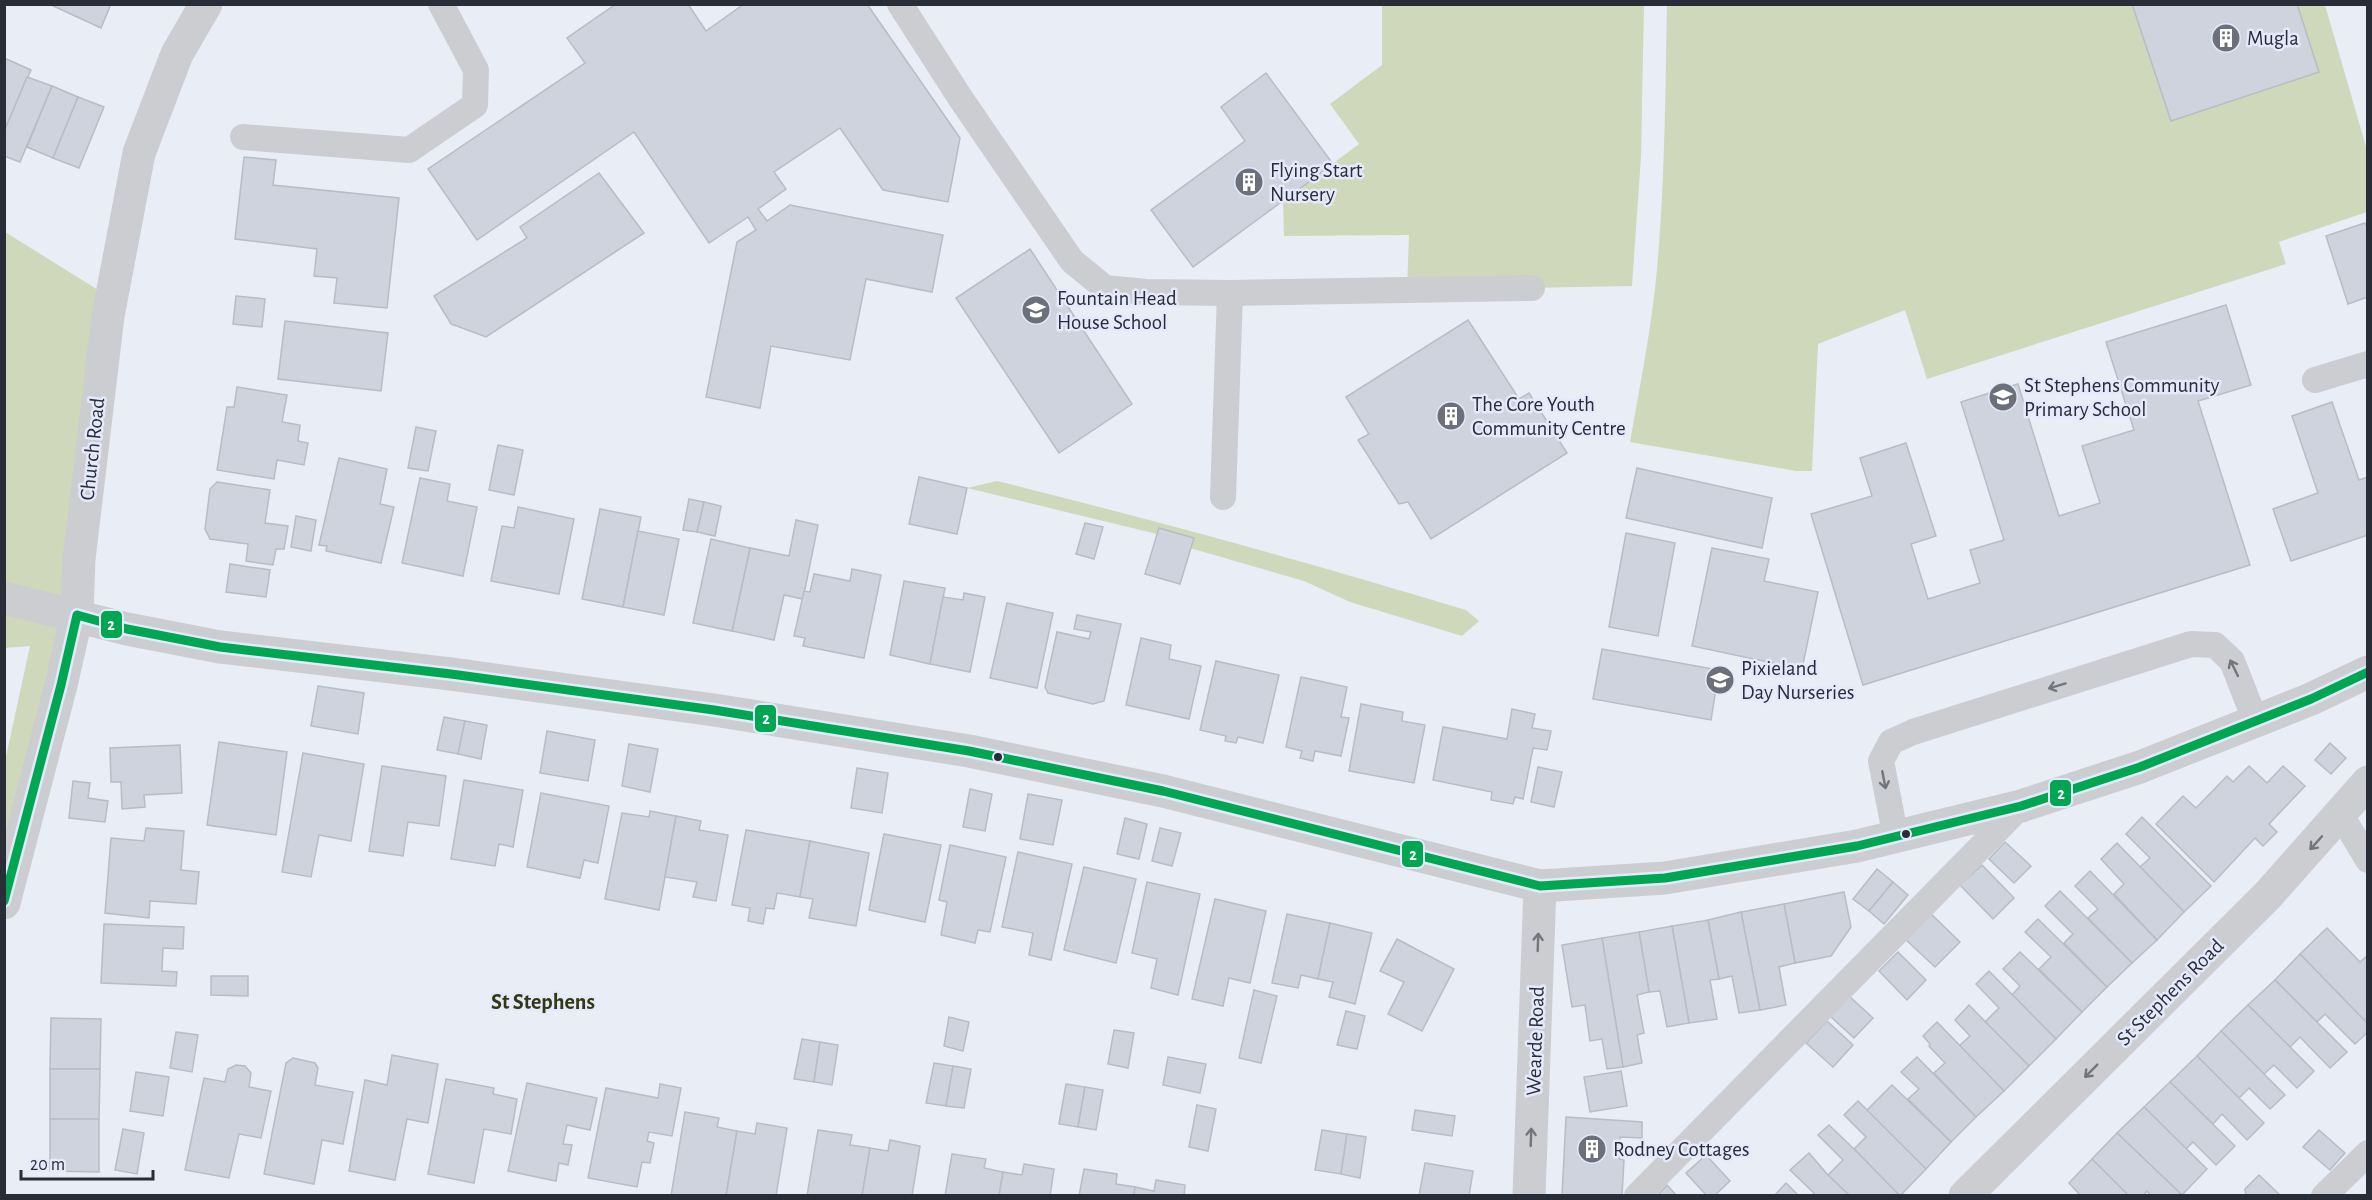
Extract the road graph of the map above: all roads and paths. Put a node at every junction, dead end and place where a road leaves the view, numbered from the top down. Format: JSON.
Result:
{"nodes":[{"id":1,"x":206,"y":4,"type":"edge"},
{"id":2,"x":441,"y":4,"type":"edge"},
{"id":3,"x":900,"y":4,"type":"edge"},
{"id":4,"x":243,"y":136,"type":"dead end"},
{"id":5,"x":1532,"y":288,"type":"dead end"},
{"id":6,"x":1230,"y":292,"type":"junction"},
{"id":7,"x":2367,"y":364,"type":"edge"},
{"id":8,"x":2315,"y":380,"type":"dead end"},
{"id":9,"x":1222,"y":497,"type":"dead end"},
{"id":10,"x":4,"y":598,"type":"edge"},
{"id":11,"x":77,"y":615,"type":"junction"},
{"id":12,"x":2367,"y":672,"type":"edge"},
{"id":13,"x":2256,"y":722,"type":"junction"},
{"id":14,"x":2367,"y":782,"type":"edge"},
{"id":15,"x":2021,"y":806,"type":"junction"},
{"id":16,"x":2341,"y":815,"type":"junction"},
{"id":17,"x":1896,"y":838,"type":"junction"},
{"id":18,"x":2367,"y":860,"type":"edge"},
{"id":19,"x":1540,"y":886,"type":"junction"},
{"id":20,"x":4,"y":903,"type":"edge"},
{"id":21,"x":2367,"y":1153,"type":"edge"},
{"id":22,"x":1967,"y":1195,"type":"edge"},
{"id":23,"x":1529,"y":1196,"type":"edge"},
{"id":24,"x":1637,"y":1196,"type":"edge"},
{"id":25,"x":2324,"y":1196,"type":"edge"}],
"edges":[{"from":1,"to":11,"type":"street","name":"Church Road"},
{"from":2,"to":4,"type":"lane"},
{"from":3,"to":6,"type":"lane"},
{"from":5,"to":6,"type":"lane"},
{"from":6,"to":9,"type":"lane"},
{"from":7,"to":8,"type":"lane"},
{"from":10,"to":11,"type":"street"},
{"from":11,"to":19,"type":"street"},
{"from":11,"to":20,"type":"street","name":"Church Road"},
{"from":12,"to":13,"type":"street"},
{"from":13,"to":15,"type":"street"},
{"from":13,"to":17,"type":"lane","one_way":true},
{"from":14,"to":16,"type":"street","name":"St Stephens Road"},
{"from":15,"to":17,"type":"street"},
{"from":15,"to":24,"type":"lane"},
{"from":16,"to":18,"type":"lane"},
{"from":16,"to":22,"type":"street","name":"St Stephens Road","one_way":true},
{"from":17,"to":19,"type":"street"},
{"from":23,"to":19,"type":"street","name":"Wearde Road","one_way":true},
{"from":21,"to":25,"type":"lane"}]}
